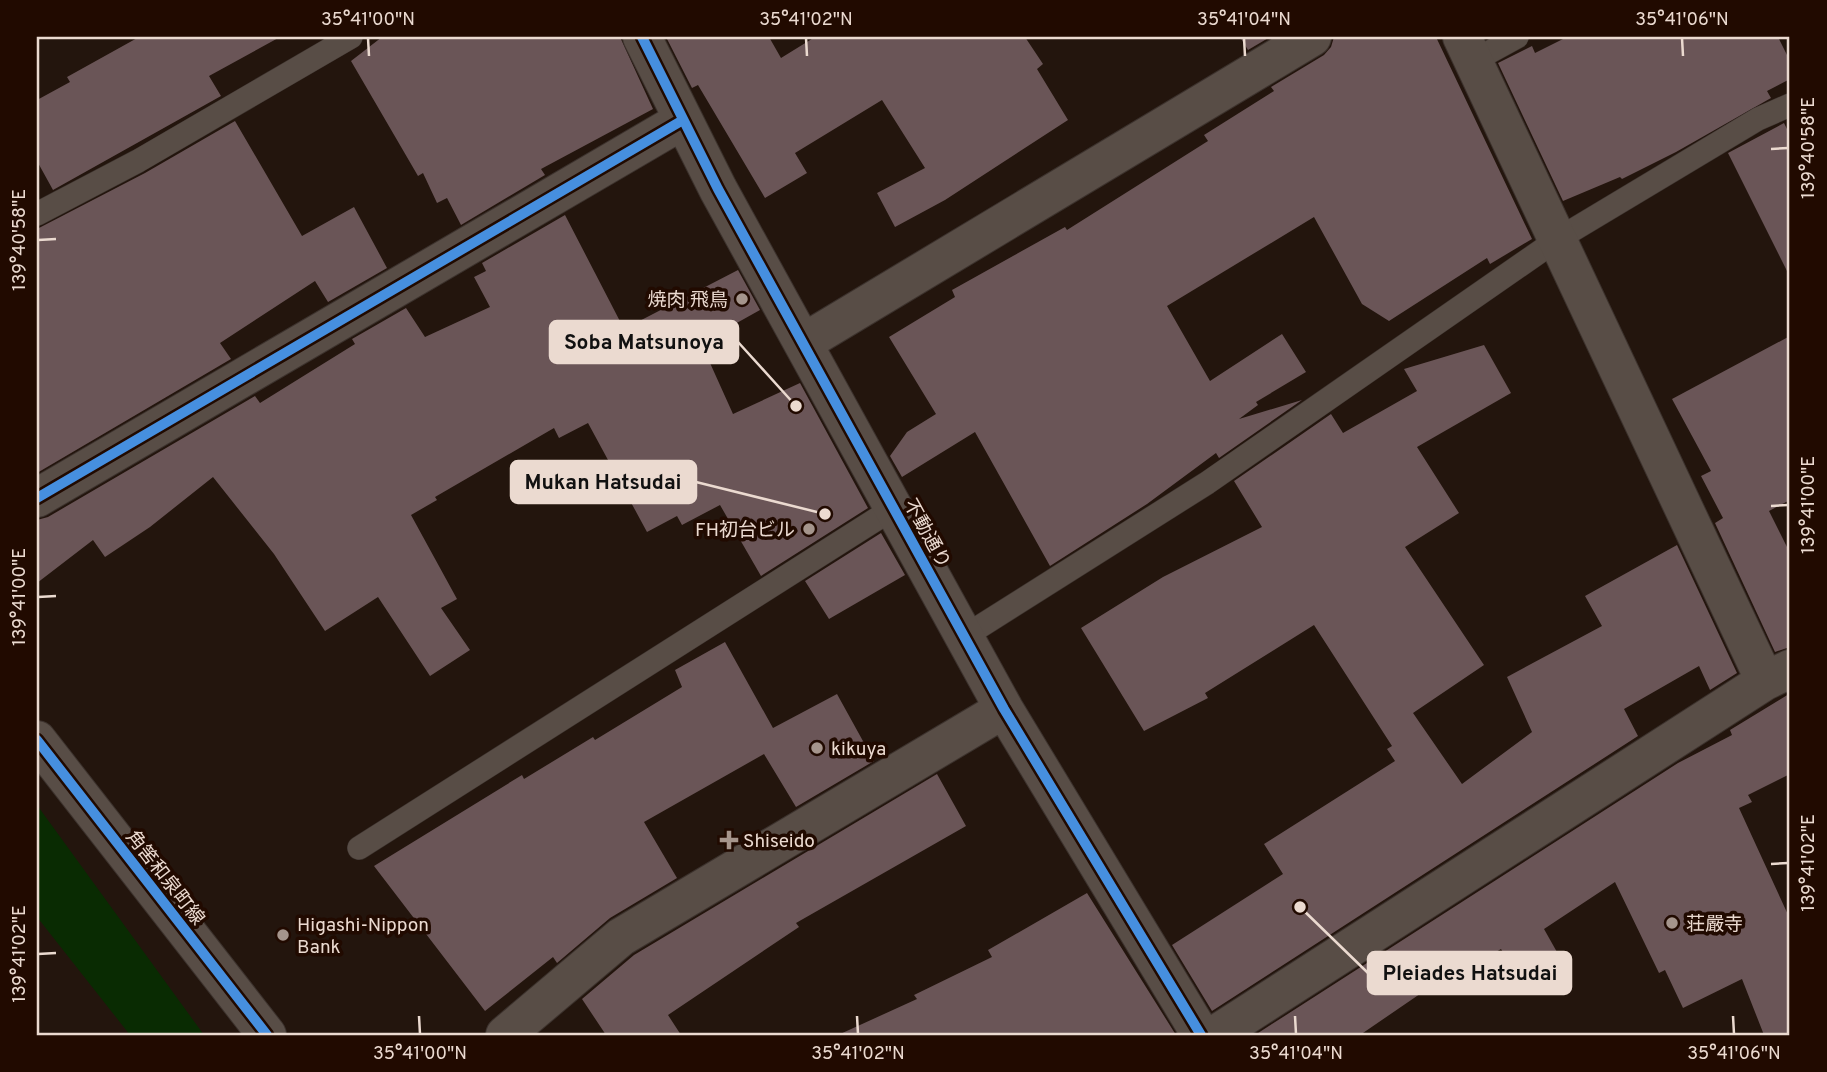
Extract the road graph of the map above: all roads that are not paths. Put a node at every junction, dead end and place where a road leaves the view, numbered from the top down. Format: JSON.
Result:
{"nodes":[{"id":1,"x":351,"y":37,"type":"edge"},
{"id":2,"x":642,"y":37,"type":"edge"},
{"id":3,"x":1312,"y":37,"type":"edge"},
{"id":4,"x":1517,"y":37,"type":"edge"},
{"id":5,"x":1469,"y":48,"type":"edge"},
{"id":6,"x":1790,"y":105,"type":"edge"},
{"id":7,"x":682,"y":120,"type":"junction"},
{"id":8,"x":37,"y":214,"type":"edge"},
{"id":9,"x":1558,"y":239,"type":"junction"},
{"id":10,"x":803,"y":343,"type":"junction"},
{"id":11,"x":37,"y":498,"type":"edge"},
{"id":12,"x":894,"y":508,"type":"junction"},
{"id":13,"x":965,"y":636,"type":"junction"},
{"id":14,"x":1777,"y":675,"type":"edge"},
{"id":15,"x":1004,"y":709,"type":"junction"},
{"id":16,"x":37,"y":740,"type":"edge"},
{"id":17,"x":359,"y":848,"type":"dead end"},
{"id":18,"x":267,"y":1035,"type":"edge"},
{"id":19,"x":505,"y":1035,"type":"edge"},
{"id":20,"x":1201,"y":1035,"type":"edge"},
{"id":21,"x":1215,"y":1035,"type":"edge"}],
"edges":[{"from":1,"to":8,"type":"lane"},
{"from":2,"to":7,"type":"street","name":"不動通り"},
{"from":3,"to":10,"type":"street"},
{"from":4,"to":5,"type":"lane"},
{"from":5,"to":9,"type":"street"},
{"from":6,"to":9,"type":"lane"},
{"from":7,"to":10,"type":"street","name":"不動通り"},
{"from":7,"to":11,"type":"street"},
{"from":9,"to":13,"type":"lane"},
{"from":9,"to":14,"type":"street"},
{"from":10,"to":12,"type":"street","name":"不動通り"},
{"from":12,"to":13,"type":"street","name":"不動通り"},
{"from":12,"to":17,"type":"lane"},
{"from":13,"to":15,"type":"street","name":"不動通り"},
{"from":14,"to":21,"type":"street"},
{"from":15,"to":19,"type":"street"},
{"from":15,"to":20,"type":"street","name":"不動通り"},
{"from":16,"to":18,"type":"street","name":"角筈和泉町線"}]}
